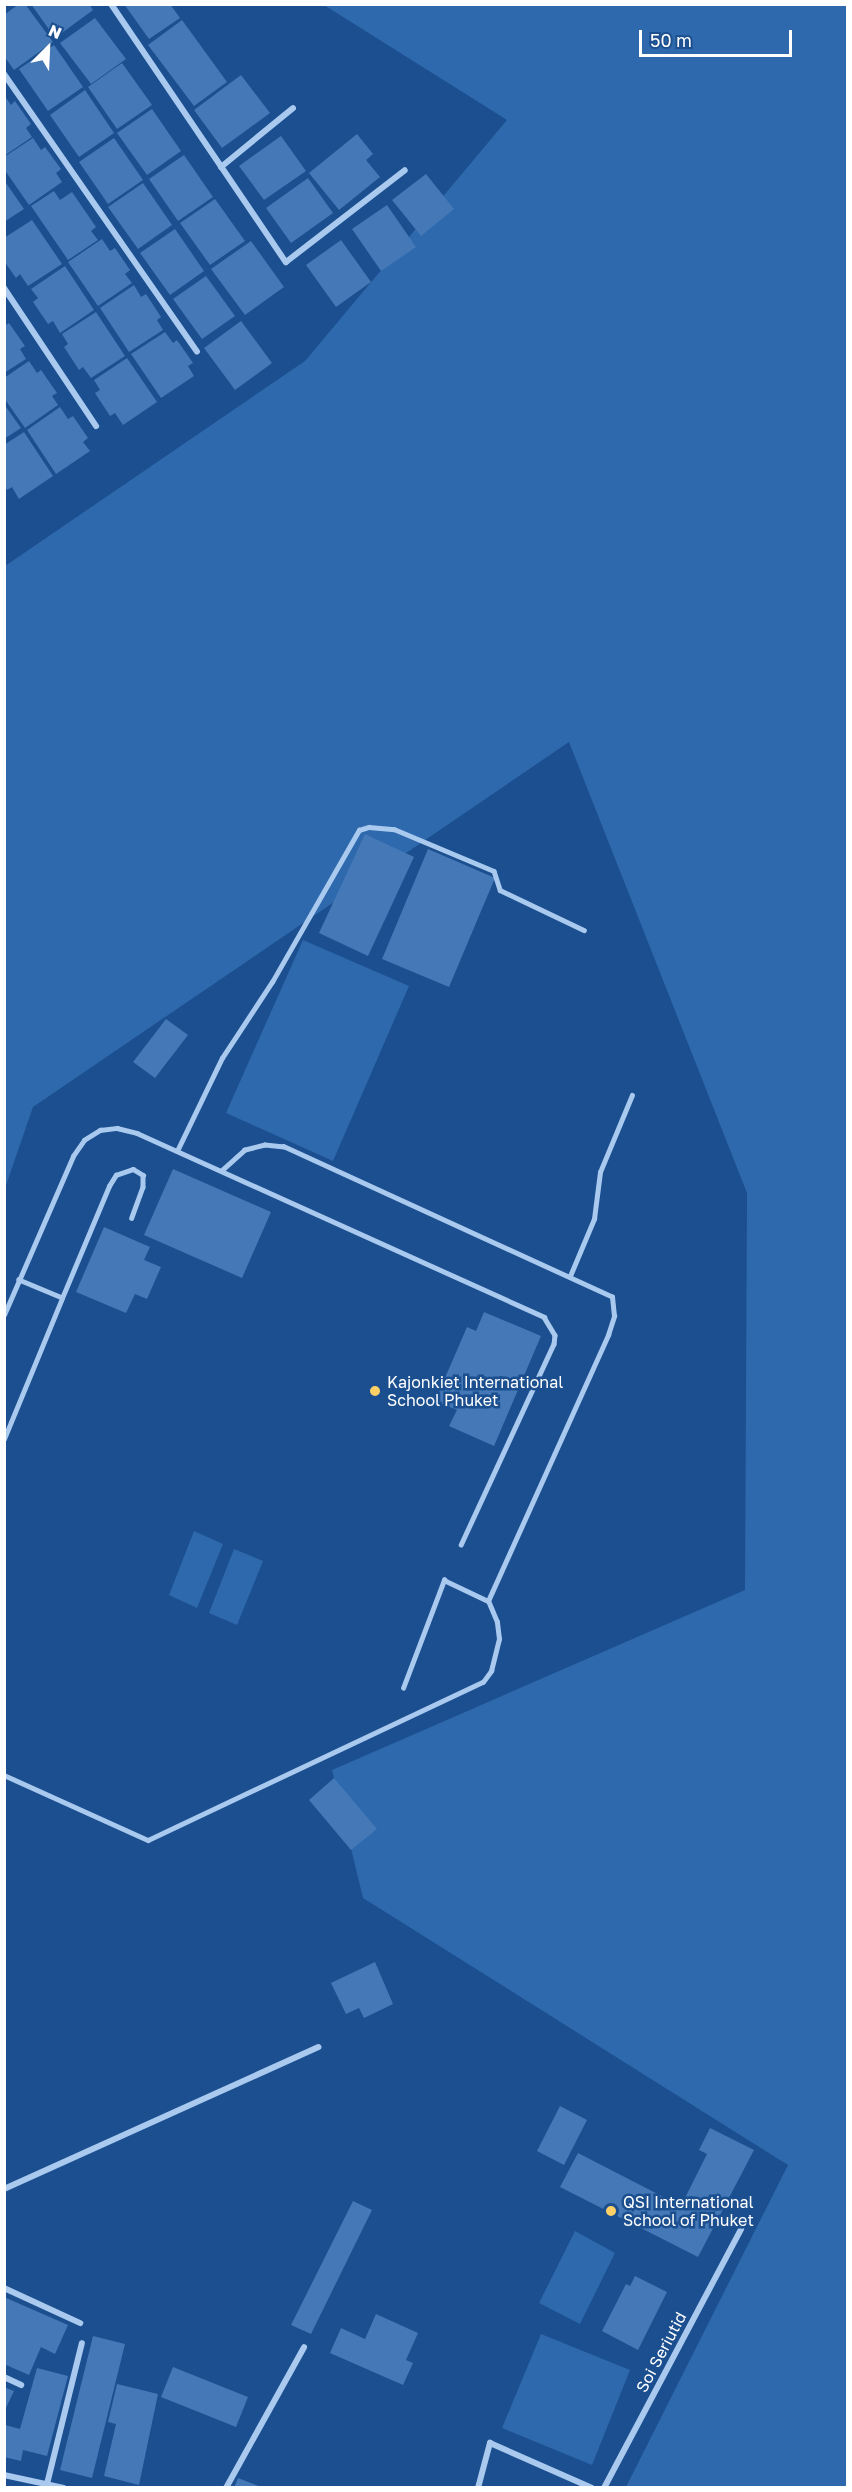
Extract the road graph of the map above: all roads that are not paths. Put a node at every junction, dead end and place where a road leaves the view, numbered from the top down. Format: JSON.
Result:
{"nodes":[{"id":1,"x":111,"y":4,"type":"edge"},
{"id":2,"x":4,"y":74,"type":"edge"},
{"id":3,"x":292,"y":108,"type":"dead end"},
{"id":4,"x":221,"y":167,"type":"junction"},
{"id":5,"x":405,"y":170,"type":"dead end"},
{"id":6,"x":4,"y":288,"type":"edge"},
{"id":7,"x":197,"y":352,"type":"dead end"},
{"id":8,"x":96,"y":426,"type":"dead end"},
{"id":9,"x":584,"y":930,"type":"dead end"},
{"id":10,"x":632,"y":1095,"type":"dead end"},
{"id":11,"x":177,"y":1151,"type":"junction"},
{"id":12,"x":222,"y":1171,"type":"junction"},
{"id":13,"x":132,"y":1218,"type":"dead end"},
{"id":14,"x":570,"y":1276,"type":"junction"},
{"id":15,"x":19,"y":1280,"type":"junction"},
{"id":16,"x":62,"y":1298,"type":"junction"},
{"id":17,"x":4,"y":1315,"type":"edge"},
{"id":18,"x":4,"y":1439,"type":"edge"},
{"id":19,"x":461,"y":1545,"type":"dead end"},
{"id":20,"x":488,"y":1601,"type":"junction"},
{"id":21,"x":403,"y":1688,"type":"dead end"},
{"id":22,"x":4,"y":1775,"type":"edge"},
{"id":23,"x":318,"y":2047,"type":"dead end"},
{"id":24,"x":4,"y":2189,"type":"edge"},
{"id":25,"x":741,"y":2229,"type":"dead end"},
{"id":26,"x":4,"y":2288,"type":"edge"},
{"id":27,"x":80,"y":2323,"type":"dead end"},
{"id":28,"x":82,"y":2343,"type":"dead end"},
{"id":29,"x":304,"y":2347,"type":"dead end"},
{"id":30,"x":4,"y":2377,"type":"edge"},
{"id":31,"x":21,"y":2385,"type":"dead end"},
{"id":32,"x":4,"y":2475,"type":"edge"},
{"id":33,"x":47,"y":2484,"type":"junction"},
{"id":34,"x":64,"y":2487,"type":"edge"},
{"id":35,"x":226,"y":2487,"type":"edge"},
{"id":36,"x":478,"y":2487,"type":"edge"},
{"id":37,"x":592,"y":2487,"type":"edge"},
{"id":38,"x":604,"y":2487,"type":"edge"}],
"edges":[{"from":1,"to":4,"type":"street"},
{"from":2,"to":7,"type":"street"},
{"from":3,"to":4,"type":"street"},
{"from":4,"to":5,"type":"street"},
{"from":6,"to":8,"type":"street"},
{"from":9,"to":11,"type":"lane"},
{"from":10,"to":14,"type":"lane"},
{"from":11,"to":12,"type":"lane"},
{"from":11,"to":15,"type":"lane"},
{"from":12,"to":14,"type":"lane"},
{"from":12,"to":19,"type":"lane"},
{"from":13,"to":16,"type":"lane"},
{"from":14,"to":20,"type":"lane"},
{"from":15,"to":16,"type":"lane"},
{"from":15,"to":17,"type":"lane"},
{"from":16,"to":18,"type":"lane"},
{"from":20,"to":21,"type":"lane"},
{"from":20,"to":22,"type":"lane"},
{"from":23,"to":24,"type":"street"},
{"from":25,"to":38,"type":"street","name":"Soi Seriutid"},
{"from":26,"to":27,"type":"street"},
{"from":28,"to":33,"type":"street"},
{"from":29,"to":35,"type":"street"},
{"from":30,"to":31,"type":"street"},
{"from":32,"to":33,"type":"street"},
{"from":33,"to":34,"type":"street"},
{"from":36,"to":37,"type":"street"}]}
